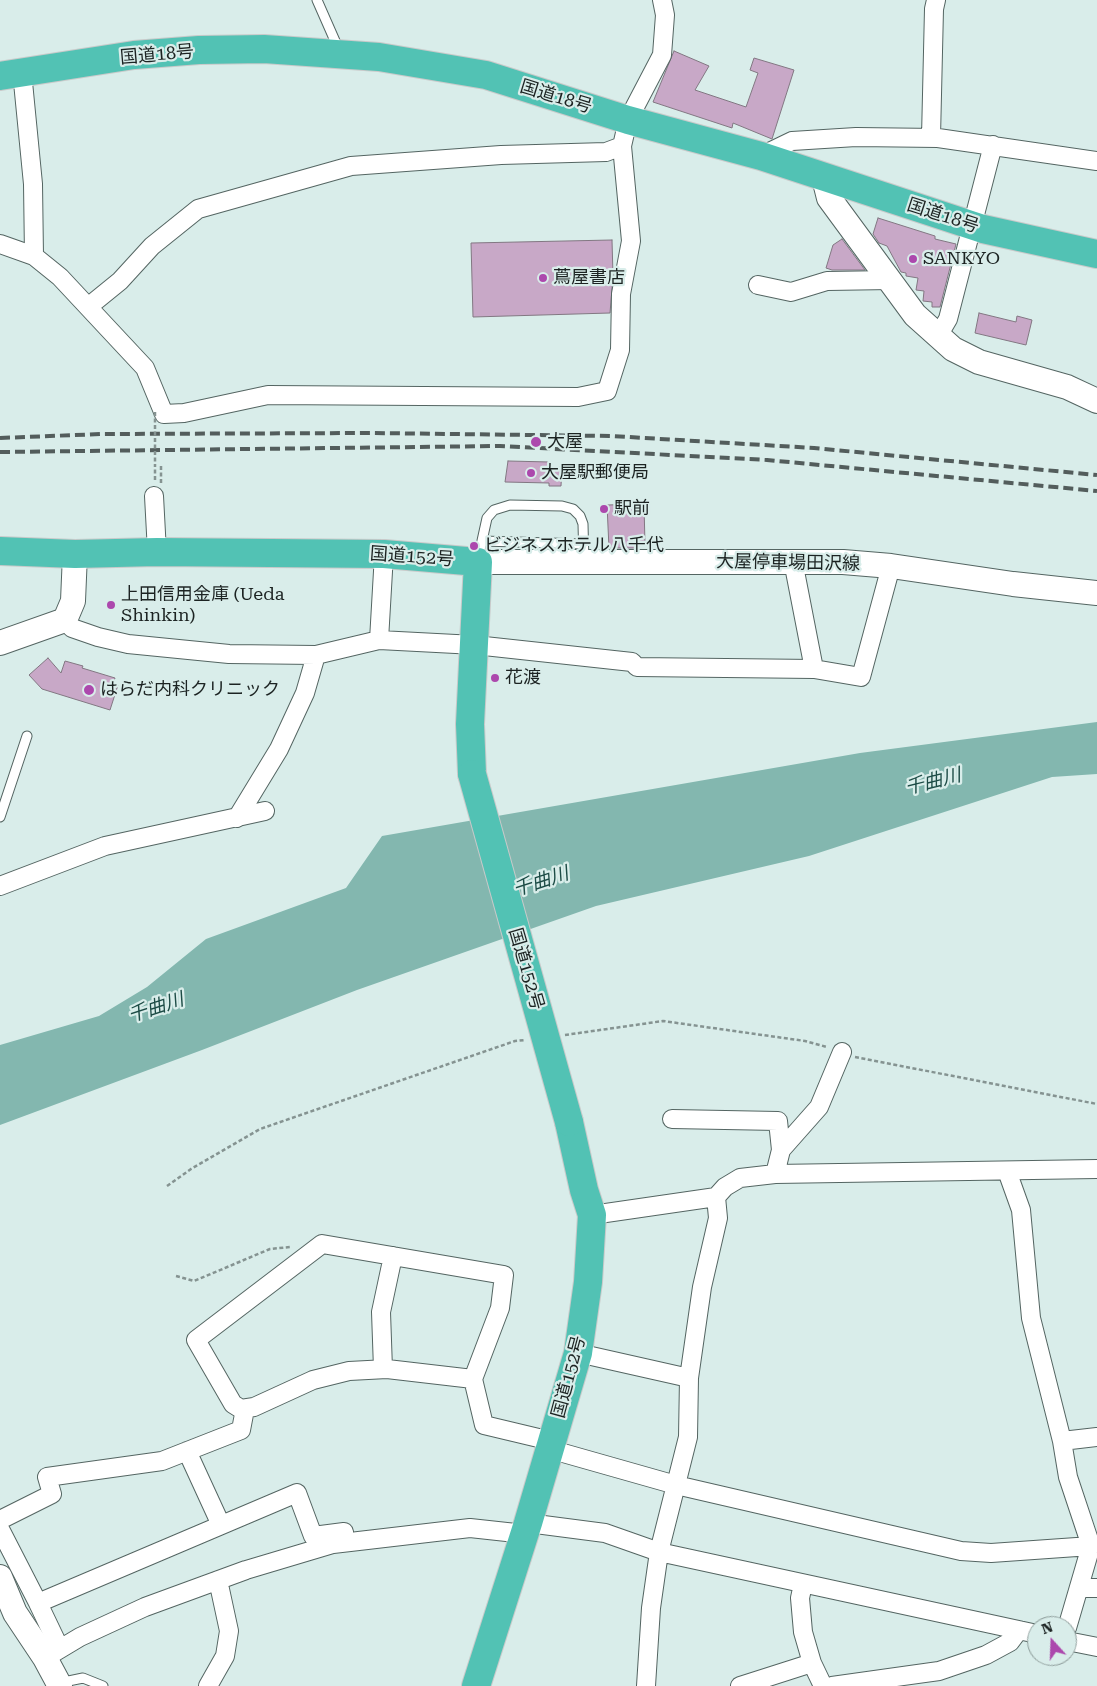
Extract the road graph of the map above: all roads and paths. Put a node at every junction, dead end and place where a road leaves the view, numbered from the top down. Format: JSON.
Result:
{"nodes":[{"id":1,"x":316,"y":0,"type":"edge"},
{"id":2,"x":662,"y":0,"type":"edge"},
{"id":3,"x":936,"y":0,"type":"edge"},
{"id":4,"x":341,"y":54,"type":"junction"},
{"id":5,"x":11,"y":74,"type":"edge"},
{"id":6,"x":628,"y":120,"type":"junction"},
{"id":7,"x":931,"y":138,"type":"junction"},
{"id":8,"x":993,"y":145,"type":"junction"},
{"id":9,"x":622,"y":146,"type":"junction"},
{"id":10,"x":761,"y":156,"type":"junction"},
{"id":11,"x":1097,"y":161,"type":"edge"},
{"id":12,"x":824,"y":178,"type":"junction"},
{"id":13,"x":971,"y":225,"type":"junction"},
{"id":14,"x":0,"y":244,"type":"edge"},
{"id":15,"x":1097,"y":254,"type":"edge"},
{"id":16,"x":34,"y":256,"type":"junction"},
{"id":17,"x":891,"y":280,"type":"junction"},
{"id":18,"x":758,"y":285,"type":"dead end"},
{"id":19,"x":88,"y":308,"type":"junction"},
{"id":20,"x":938,"y":336,"type":"junction"},
{"id":21,"x":1097,"y":401,"type":"edge"},
{"id":22,"x":155,"y":412,"type":"dead end"},
{"id":23,"x":155,"y":466,"type":"dead end"},
{"id":24,"x":154,"y":496,"type":"dead end"},
{"id":25,"x":0,"y":551,"type":"edge"},
{"id":26,"x":157,"y":552,"type":"junction"},
{"id":27,"x":480,"y":552,"type":"junction"},
{"id":28,"x":584,"y":553,"type":"junction"},
{"id":29,"x":75,"y":554,"type":"junction"},
{"id":30,"x":384,"y":554,"type":"junction"},
{"id":31,"x":793,"y":560,"type":"junction"},
{"id":32,"x":891,"y":566,"type":"junction"},
{"id":33,"x":1097,"y":593,"type":"edge"},
{"id":34,"x":65,"y":620,"type":"junction"},
{"id":35,"x":379,"y":640,"type":"junction"},
{"id":36,"x":0,"y":643,"type":"edge"},
{"id":37,"x":475,"y":646,"type":"junction"},
{"id":38,"x":316,"y":655,"type":"junction"},
{"id":39,"x":814,"y":669,"type":"junction"},
{"id":40,"x":27,"y":736,"type":"dead end"},
{"id":41,"x":265,"y":811,"type":"dead end"},
{"id":42,"x":0,"y":817,"type":"edge"},
{"id":43,"x":237,"y":818,"type":"junction"},
{"id":44,"x":0,"y":886,"type":"edge"},
{"id":45,"x":564,"y":1035,"type":"dead end"},
{"id":46,"x":535,"y":1039,"type":"dead end"},
{"id":47,"x":842,"y":1052,"type":"junction"},
{"id":48,"x":1097,"y":1104,"type":"edge"},
{"id":49,"x":672,"y":1119,"type":"dead end"},
{"id":50,"x":781,"y":1150,"type":"junction"},
{"id":51,"x":1097,"y":1170,"type":"edge"},
{"id":52,"x":1007,"y":1171,"type":"junction"},
{"id":53,"x":775,"y":1174,"type":"junction"},
{"id":54,"x":167,"y":1186,"type":"dead end"},
{"id":55,"x":716,"y":1197,"type":"junction"},
{"id":56,"x":592,"y":1215,"type":"junction"},
{"id":57,"x":322,"y":1244,"type":"junction"},
{"id":58,"x":393,"y":1256,"type":"junction"},
{"id":59,"x":176,"y":1276,"type":"dead end"},
{"id":60,"x":578,"y":1353,"type":"junction"},
{"id":61,"x":383,"y":1369,"type":"junction"},
{"id":62,"x":473,"y":1378,"type":"junction"},
{"id":63,"x":690,"y":1378,"type":"junction"},
{"id":64,"x":245,"y":1409,"type":"junction"},
{"id":65,"x":1097,"y":1438,"type":"edge"},
{"id":66,"x":1062,"y":1441,"type":"junction"},
{"id":67,"x":550,"y":1445,"type":"junction"},
{"id":68,"x":188,"y":1451,"type":"junction"},
{"id":69,"x":676,"y":1484,"type":"junction"},
{"id":70,"x":0,"y":1520,"type":"edge"},
{"id":71,"x":221,"y":1525,"type":"junction"},
{"id":72,"x":526,"y":1528,"type":"junction"},
{"id":73,"x":0,"y":1529,"type":"edge"},
{"id":74,"x":373,"y":1539,"type":"junction"},
{"id":75,"x":1091,"y":1546,"type":"junction"},
{"id":76,"x":659,"y":1552,"type":"junction"},
{"id":77,"x":0,"y":1577,"type":"edge"},
{"id":78,"x":218,"y":1580,"type":"junction"},
{"id":79,"x":803,"y":1584,"type":"junction"},
{"id":80,"x":1079,"y":1588,"type":"junction"},
{"id":81,"x":1097,"y":1588,"type":"edge"},
{"id":82,"x":38,"y":1603,"type":"junction"},
{"id":83,"x":1071,"y":1616,"type":"edge"},
{"id":84,"x":1019,"y":1630,"type":"junction"},
{"id":85,"x":1027,"y":1632,"type":"edge"},
{"id":86,"x":1077,"y":1643,"type":"edge"},
{"id":87,"x":1097,"y":1647,"type":"edge"},
{"id":88,"x":53,"y":1653,"type":"junction"},
{"id":89,"x":812,"y":1663,"type":"junction"},
{"id":90,"x":59,"y":1684,"type":"edge"},
{"id":91,"x":103,"y":1686,"type":"edge"},
{"id":92,"x":208,"y":1686,"type":"edge"},
{"id":93,"x":476,"y":1686,"type":"edge"},
{"id":94,"x":646,"y":1686,"type":"edge"},
{"id":95,"x":740,"y":1686,"type":"edge"},
{"id":96,"x":823,"y":1686,"type":"edge"},
{"id":97,"x":832,"y":1686,"type":"edge"}],
"edges":[{"from":1,"to":4,"type":"lane"},
{"from":2,"to":6,"type":"street"},
{"from":3,"to":7,"type":"street"},
{"from":4,"to":5,"type":"highway","name":"国道18号"},
{"from":4,"to":6,"type":"highway","name":"国道18号"},
{"from":5,"to":16,"type":"street"},
{"from":6,"to":9,"type":"street"},
{"from":6,"to":10,"type":"highway","name":"国道18号"},
{"from":7,"to":8,"type":"street"},
{"from":7,"to":10,"type":"street"},
{"from":8,"to":11,"type":"street"},
{"from":8,"to":13,"type":"street"},
{"from":9,"to":19,"type":"street"},
{"from":9,"to":19,"type":"street"},
{"from":10,"to":12,"type":"highway","name":"国道18号"},
{"from":12,"to":13,"type":"highway","name":"国道18号"},
{"from":12,"to":17,"type":"main road"},
{"from":13,"to":15,"type":"highway","name":"国道18号"},
{"from":13,"to":20,"type":"street"},
{"from":14,"to":16,"type":"street"},
{"from":16,"to":19,"type":"street"},
{"from":17,"to":18,"type":"street"},
{"from":17,"to":20,"type":"main road"},
{"from":20,"to":21,"type":"main road"},
{"from":22,"to":23,"type":"path","bridge":true},
{"from":24,"to":26,"type":"street"},
{"from":25,"to":29,"type":"highway","name":"国道152号"},
{"from":26,"to":29,"type":"highway","name":"国道152号"},
{"from":26,"to":30,"type":"highway","name":"国道152号"},
{"from":27,"to":28,"type":"main road","name":"大屋停車場田沢線"},
{"from":27,"to":28,"type":"lane"},
{"from":27,"to":30,"type":"highway","name":"国道152号"},
{"from":27,"to":37,"type":"highway","name":"国道152号"},
{"from":28,"to":31,"type":"main road","name":"大屋停車場田沢線"},
{"from":29,"to":34,"type":"main road"},
{"from":30,"to":35,"type":"street"},
{"from":31,"to":32,"type":"main road","name":"大屋停車場田沢線"},
{"from":31,"to":39,"type":"street"},
{"from":32,"to":33,"type":"main road","name":"大屋停車場田沢線"},
{"from":32,"to":39,"type":"street"},
{"from":34,"to":36,"type":"main road"},
{"from":34,"to":38,"type":"street"},
{"from":35,"to":37,"type":"street"},
{"from":35,"to":38,"type":"street"},
{"from":37,"to":39,"type":"street"},
{"from":37,"to":56,"type":"highway","name":"国道152号","bridge":true},
{"from":38,"to":43,"type":"street"},
{"from":40,"to":42,"type":"lane"},
{"from":41,"to":43,"type":"street"},
{"from":43,"to":44,"type":"street"},
{"from":45,"to":47,"type":"path"},
{"from":46,"to":54,"type":"path"},
{"from":47,"to":48,"type":"path"},
{"from":47,"to":50,"type":"street"},
{"from":49,"to":50,"type":"street"},
{"from":50,"to":53,"type":"street"},
{"from":51,"to":52,"type":"street"},
{"from":52,"to":53,"type":"street"},
{"from":52,"to":66,"type":"street"},
{"from":53,"to":55,"type":"street"},
{"from":55,"to":56,"type":"street"},
{"from":55,"to":63,"type":"street"},
{"from":56,"to":60,"type":"highway","name":"国道152号"},
{"from":57,"to":58,"type":"street"},
{"from":57,"to":59,"type":"path"},
{"from":57,"to":64,"type":"street"},
{"from":58,"to":61,"type":"street"},
{"from":58,"to":62,"type":"street"},
{"from":60,"to":63,"type":"street"},
{"from":60,"to":67,"type":"highway","name":"国道152号"},
{"from":61,"to":62,"type":"street"},
{"from":61,"to":64,"type":"street"},
{"from":62,"to":67,"type":"street"},
{"from":63,"to":69,"type":"street"},
{"from":64,"to":68,"type":"street"},
{"from":65,"to":66,"type":"street"},
{"from":66,"to":75,"type":"street"},
{"from":67,"to":69,"type":"street"},
{"from":67,"to":72,"type":"highway","name":"国道152号"},
{"from":68,"to":70,"type":"street"},
{"from":68,"to":71,"type":"street"},
{"from":69,"to":75,"type":"street"},
{"from":69,"to":76,"type":"street"},
{"from":71,"to":74,"type":"street"},
{"from":71,"to":82,"type":"street"},
{"from":72,"to":74,"type":"street"},
{"from":72,"to":76,"type":"street"},
{"from":72,"to":93,"type":"highway","name":"国道152号"},
{"from":73,"to":82,"type":"street"},
{"from":74,"to":78,"type":"street"},
{"from":75,"to":80,"type":"street"},
{"from":76,"to":79,"type":"street"},
{"from":76,"to":94,"type":"street"},
{"from":77,"to":88,"type":"main road"},
{"from":78,"to":88,"type":"street"},
{"from":78,"to":92,"type":"street"},
{"from":79,"to":84,"type":"street"},
{"from":79,"to":89,"type":"street"},
{"from":80,"to":81,"type":"street"},
{"from":80,"to":83,"type":"street"},
{"from":82,"to":88,"type":"street"},
{"from":84,"to":85,"type":"street"},
{"from":84,"to":97,"type":"street"},
{"from":86,"to":87,"type":"street"},
{"from":88,"to":90,"type":"main road"},
{"from":89,"to":95,"type":"street"},
{"from":89,"to":96,"type":"street"},
{"from":90,"to":91,"type":"lane"}]}
